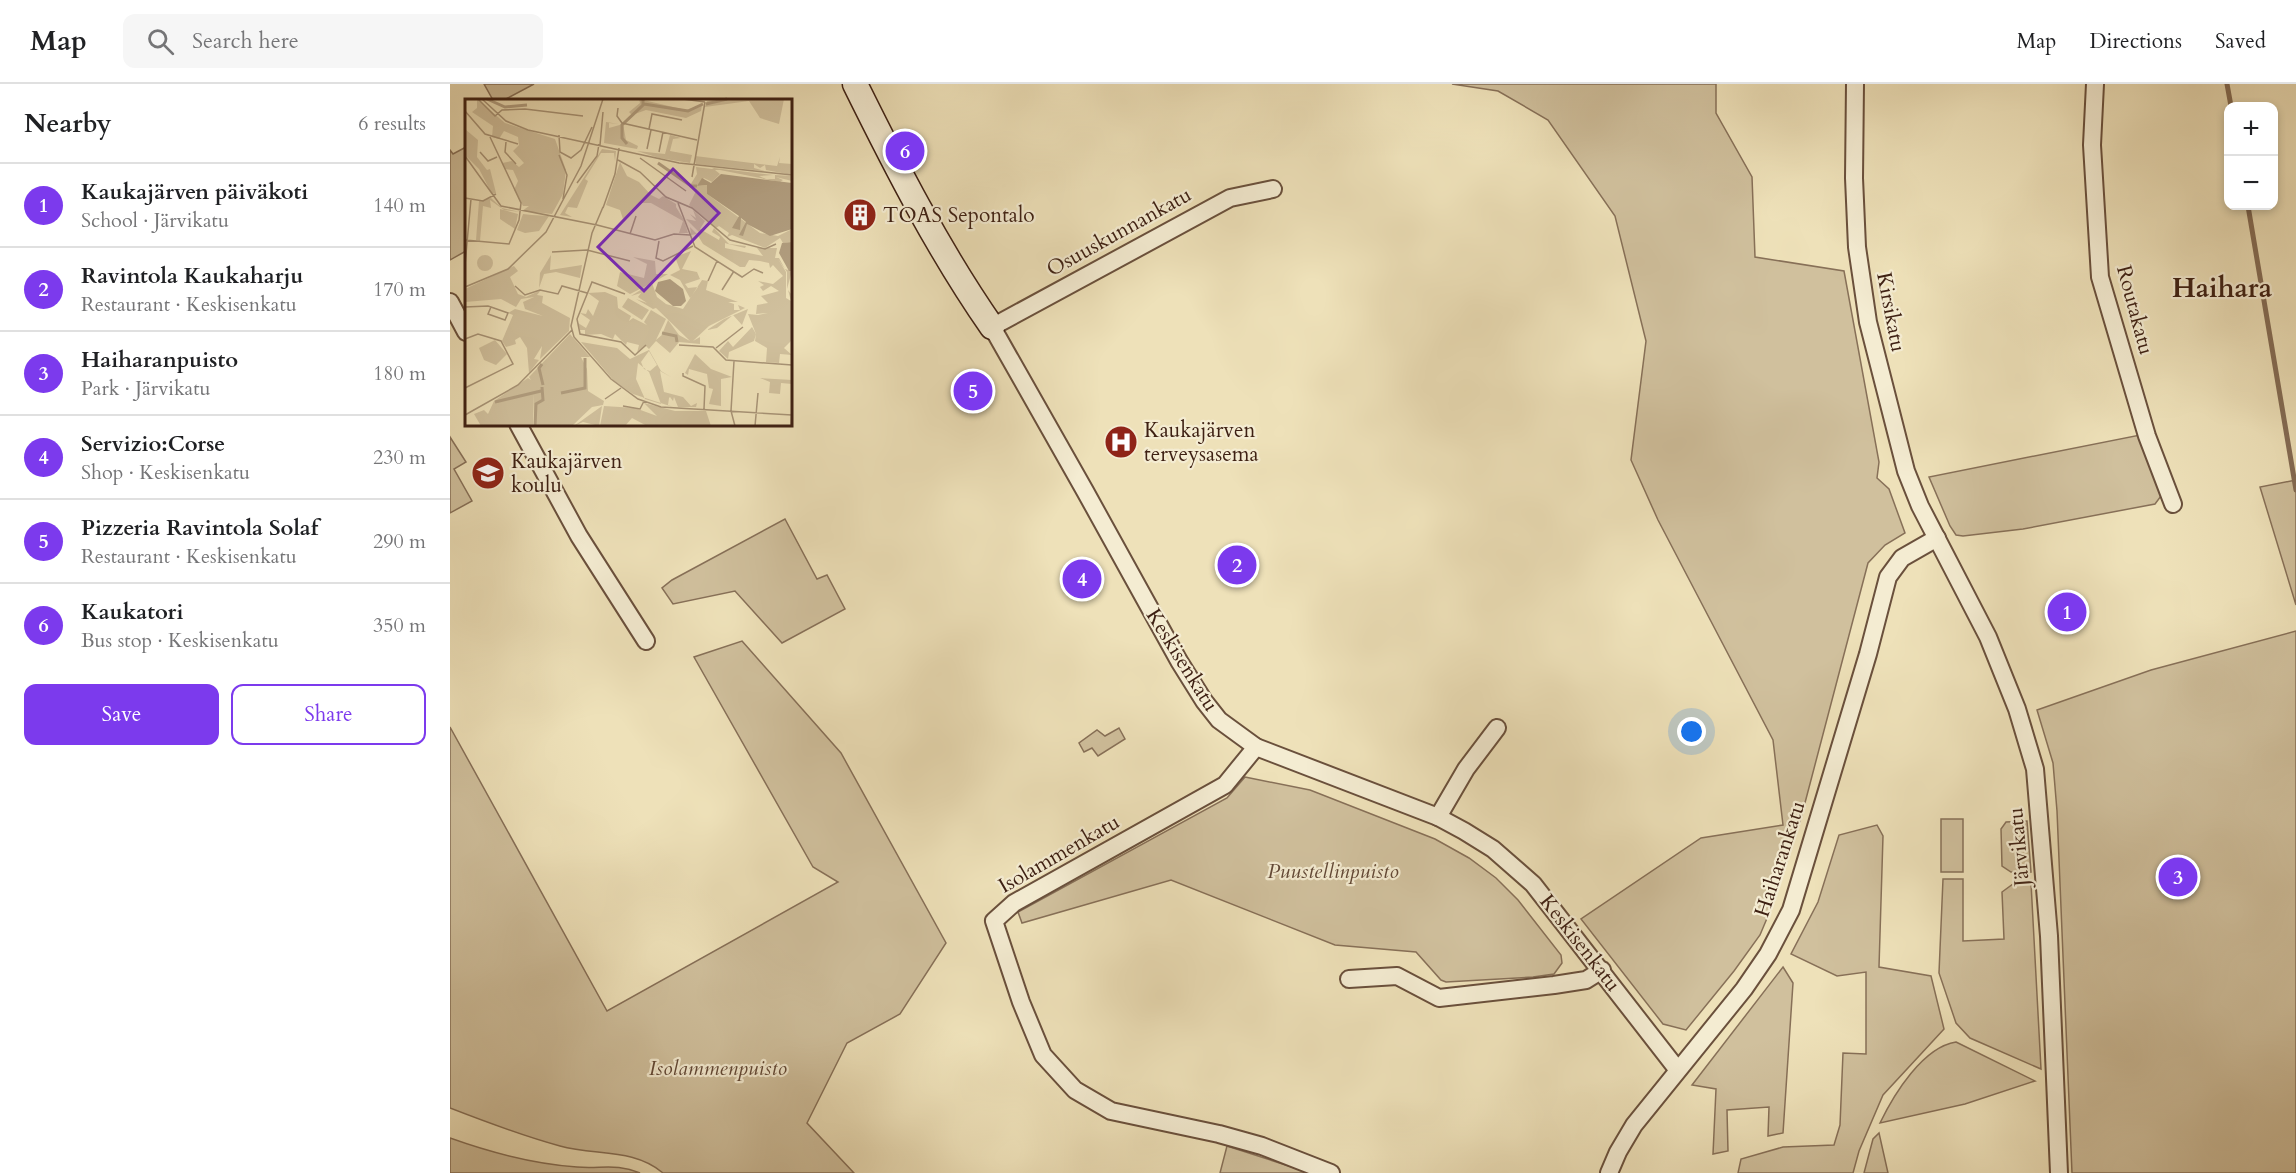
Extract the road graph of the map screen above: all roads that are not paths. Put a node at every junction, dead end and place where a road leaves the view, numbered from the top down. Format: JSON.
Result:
{"nodes":[{"id":1,"x":855,"y":84,"type":"edge"},
{"id":2,"x":1855,"y":84,"type":"edge"},
{"id":3,"x":2095,"y":84,"type":"edge"},
{"id":4,"x":1273,"y":189,"type":"dead end"},
{"id":5,"x":450,"y":302,"type":"edge"},
{"id":6,"x":992,"y":327,"type":"junction"},
{"id":7,"x":465,"y":330,"type":"edge"},
{"id":8,"x":519,"y":426,"type":"edge"},
{"id":9,"x":2173,"y":504,"type":"dead end"},
{"id":10,"x":1937,"y":538,"type":"junction"},
{"id":11,"x":646,"y":641,"type":"dead end"},
{"id":12,"x":1497,"y":728,"type":"dead end"},
{"id":13,"x":1256,"y":747,"type":"junction"},
{"id":14,"x":1438,"y":818,"type":"junction"},
{"id":15,"x":1602,"y":970,"type":"junction"},
{"id":16,"x":1349,"y":979,"type":"dead end"},
{"id":17,"x":1677,"y":1069,"type":"junction"},
{"id":18,"x":1331,"y":1173,"type":"edge"},
{"id":19,"x":1609,"y":1173,"type":"edge"},
{"id":20,"x":2059,"y":1173,"type":"edge"}],
"edges":[{"from":1,"to":6,"type":"street","name":"Keskisenkatu"},
{"from":2,"to":10,"type":"street","name":"Kirsikatu"},
{"from":3,"to":9,"type":"street","name":"Routakatu"},
{"from":4,"to":6,"type":"street","name":"Osuuskunnankatu"},
{"from":5,"to":7,"type":"street"},
{"from":6,"to":13,"type":"street","name":"Keskisenkatu"},
{"from":8,"to":11,"type":"street"},
{"from":10,"to":17,"type":"street","name":"Haiharankatu"},
{"from":10,"to":20,"type":"street","name":"Järvikatu"},
{"from":12,"to":14,"type":"street"},
{"from":13,"to":14,"type":"street","name":"Keskisenkatu"},
{"from":13,"to":18,"type":"street","name":"Isolammenkatu"},
{"from":14,"to":15,"type":"street","name":"Keskisenkatu"},
{"from":15,"to":16,"type":"street"},
{"from":15,"to":17,"type":"street","name":"Keskisenkatu"},
{"from":17,"to":19,"type":"street","name":"Haiharankatu"}]}
